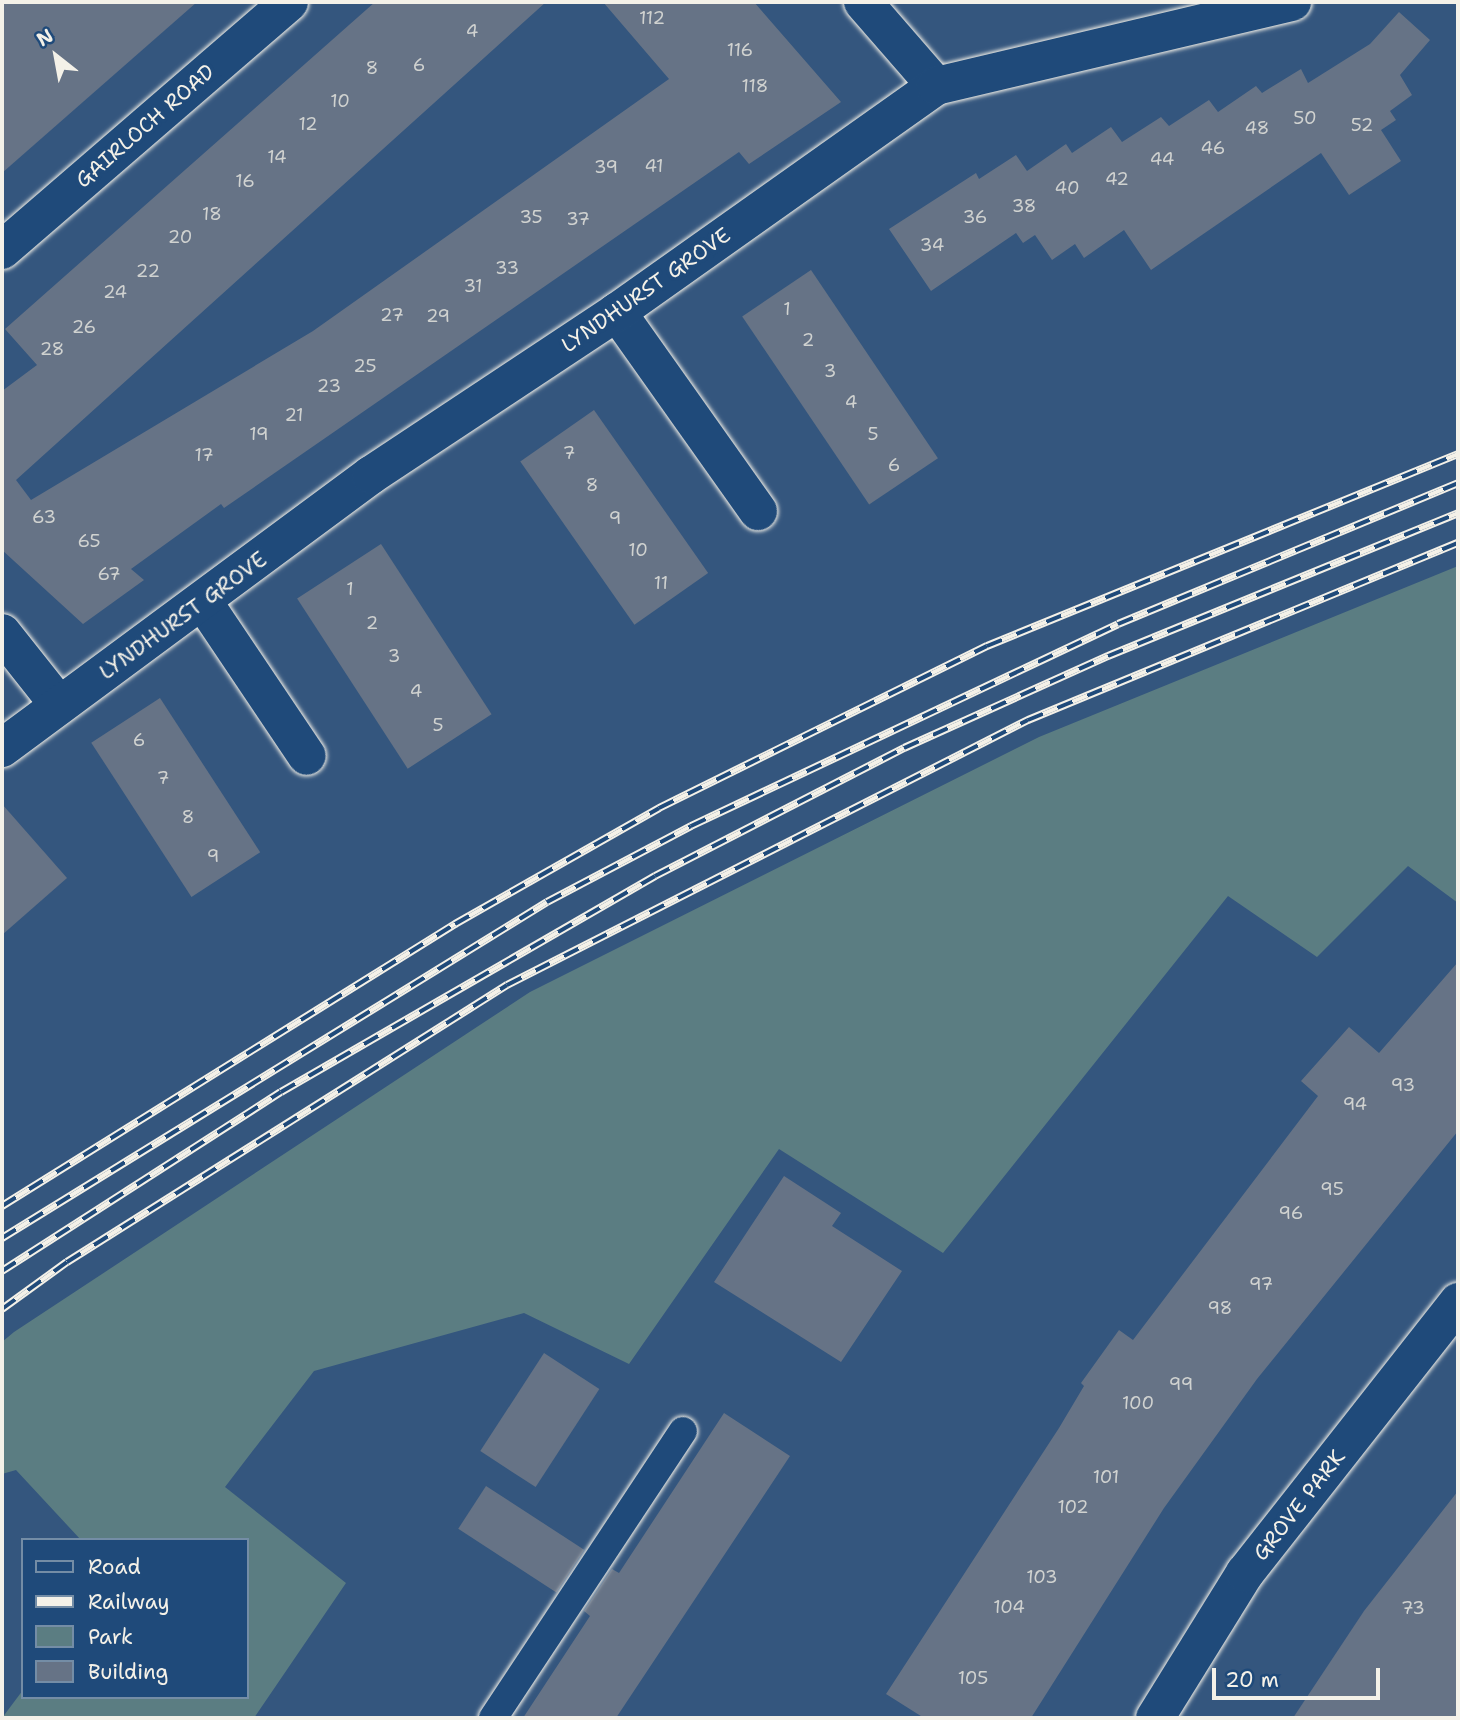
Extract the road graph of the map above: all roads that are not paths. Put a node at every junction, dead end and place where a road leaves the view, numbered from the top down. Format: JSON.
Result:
{"nodes":[{"id":1,"x":289,"y":2,"type":"edge"},
{"id":2,"x":863,"y":2,"type":"edge"},
{"id":3,"x":1292,"y":2,"type":"edge"},
{"id":4,"x":936,"y":86,"type":"junction"},
{"id":5,"x":2,"y":250,"type":"edge"},
{"id":6,"x":617,"y":313,"type":"junction"},
{"id":7,"x":758,"y":510,"type":"dead end"},
{"id":8,"x":204,"y":603,"type":"junction"},
{"id":9,"x":2,"y":633,"type":"edge"},
{"id":10,"x":59,"y":705,"type":"junction"},
{"id":11,"x":2,"y":748,"type":"edge"},
{"id":12,"x":306,"y":756,"type":"dead end"},
{"id":13,"x":1458,"y":1302,"type":"edge"},
{"id":14,"x":683,"y":1431,"type":"dead end"},
{"id":15,"x":494,"y":1718,"type":"edge"},
{"id":16,"x":1155,"y":1718,"type":"edge"}],
"edges":[{"from":1,"to":5,"type":"street","name":"GAIRLOCH ROAD"},
{"from":2,"to":4,"type":"street"},
{"from":3,"to":4,"type":"street","name":"LYNDHURST GROVE"},
{"from":4,"to":6,"type":"street","name":"LYNDHURST GROVE"},
{"from":6,"to":7,"type":"street"},
{"from":6,"to":8,"type":"street","name":"LYNDHURST GROVE"},
{"from":8,"to":10,"type":"street","name":"LYNDHURST GROVE"},
{"from":8,"to":12,"type":"street"},
{"from":9,"to":10,"type":"street"},
{"from":10,"to":11,"type":"street","name":"LYNDHURST GROVE"},
{"from":13,"to":16,"type":"street","name":"GROVE PARK"},
{"from":14,"to":15,"type":"lane"}]}
